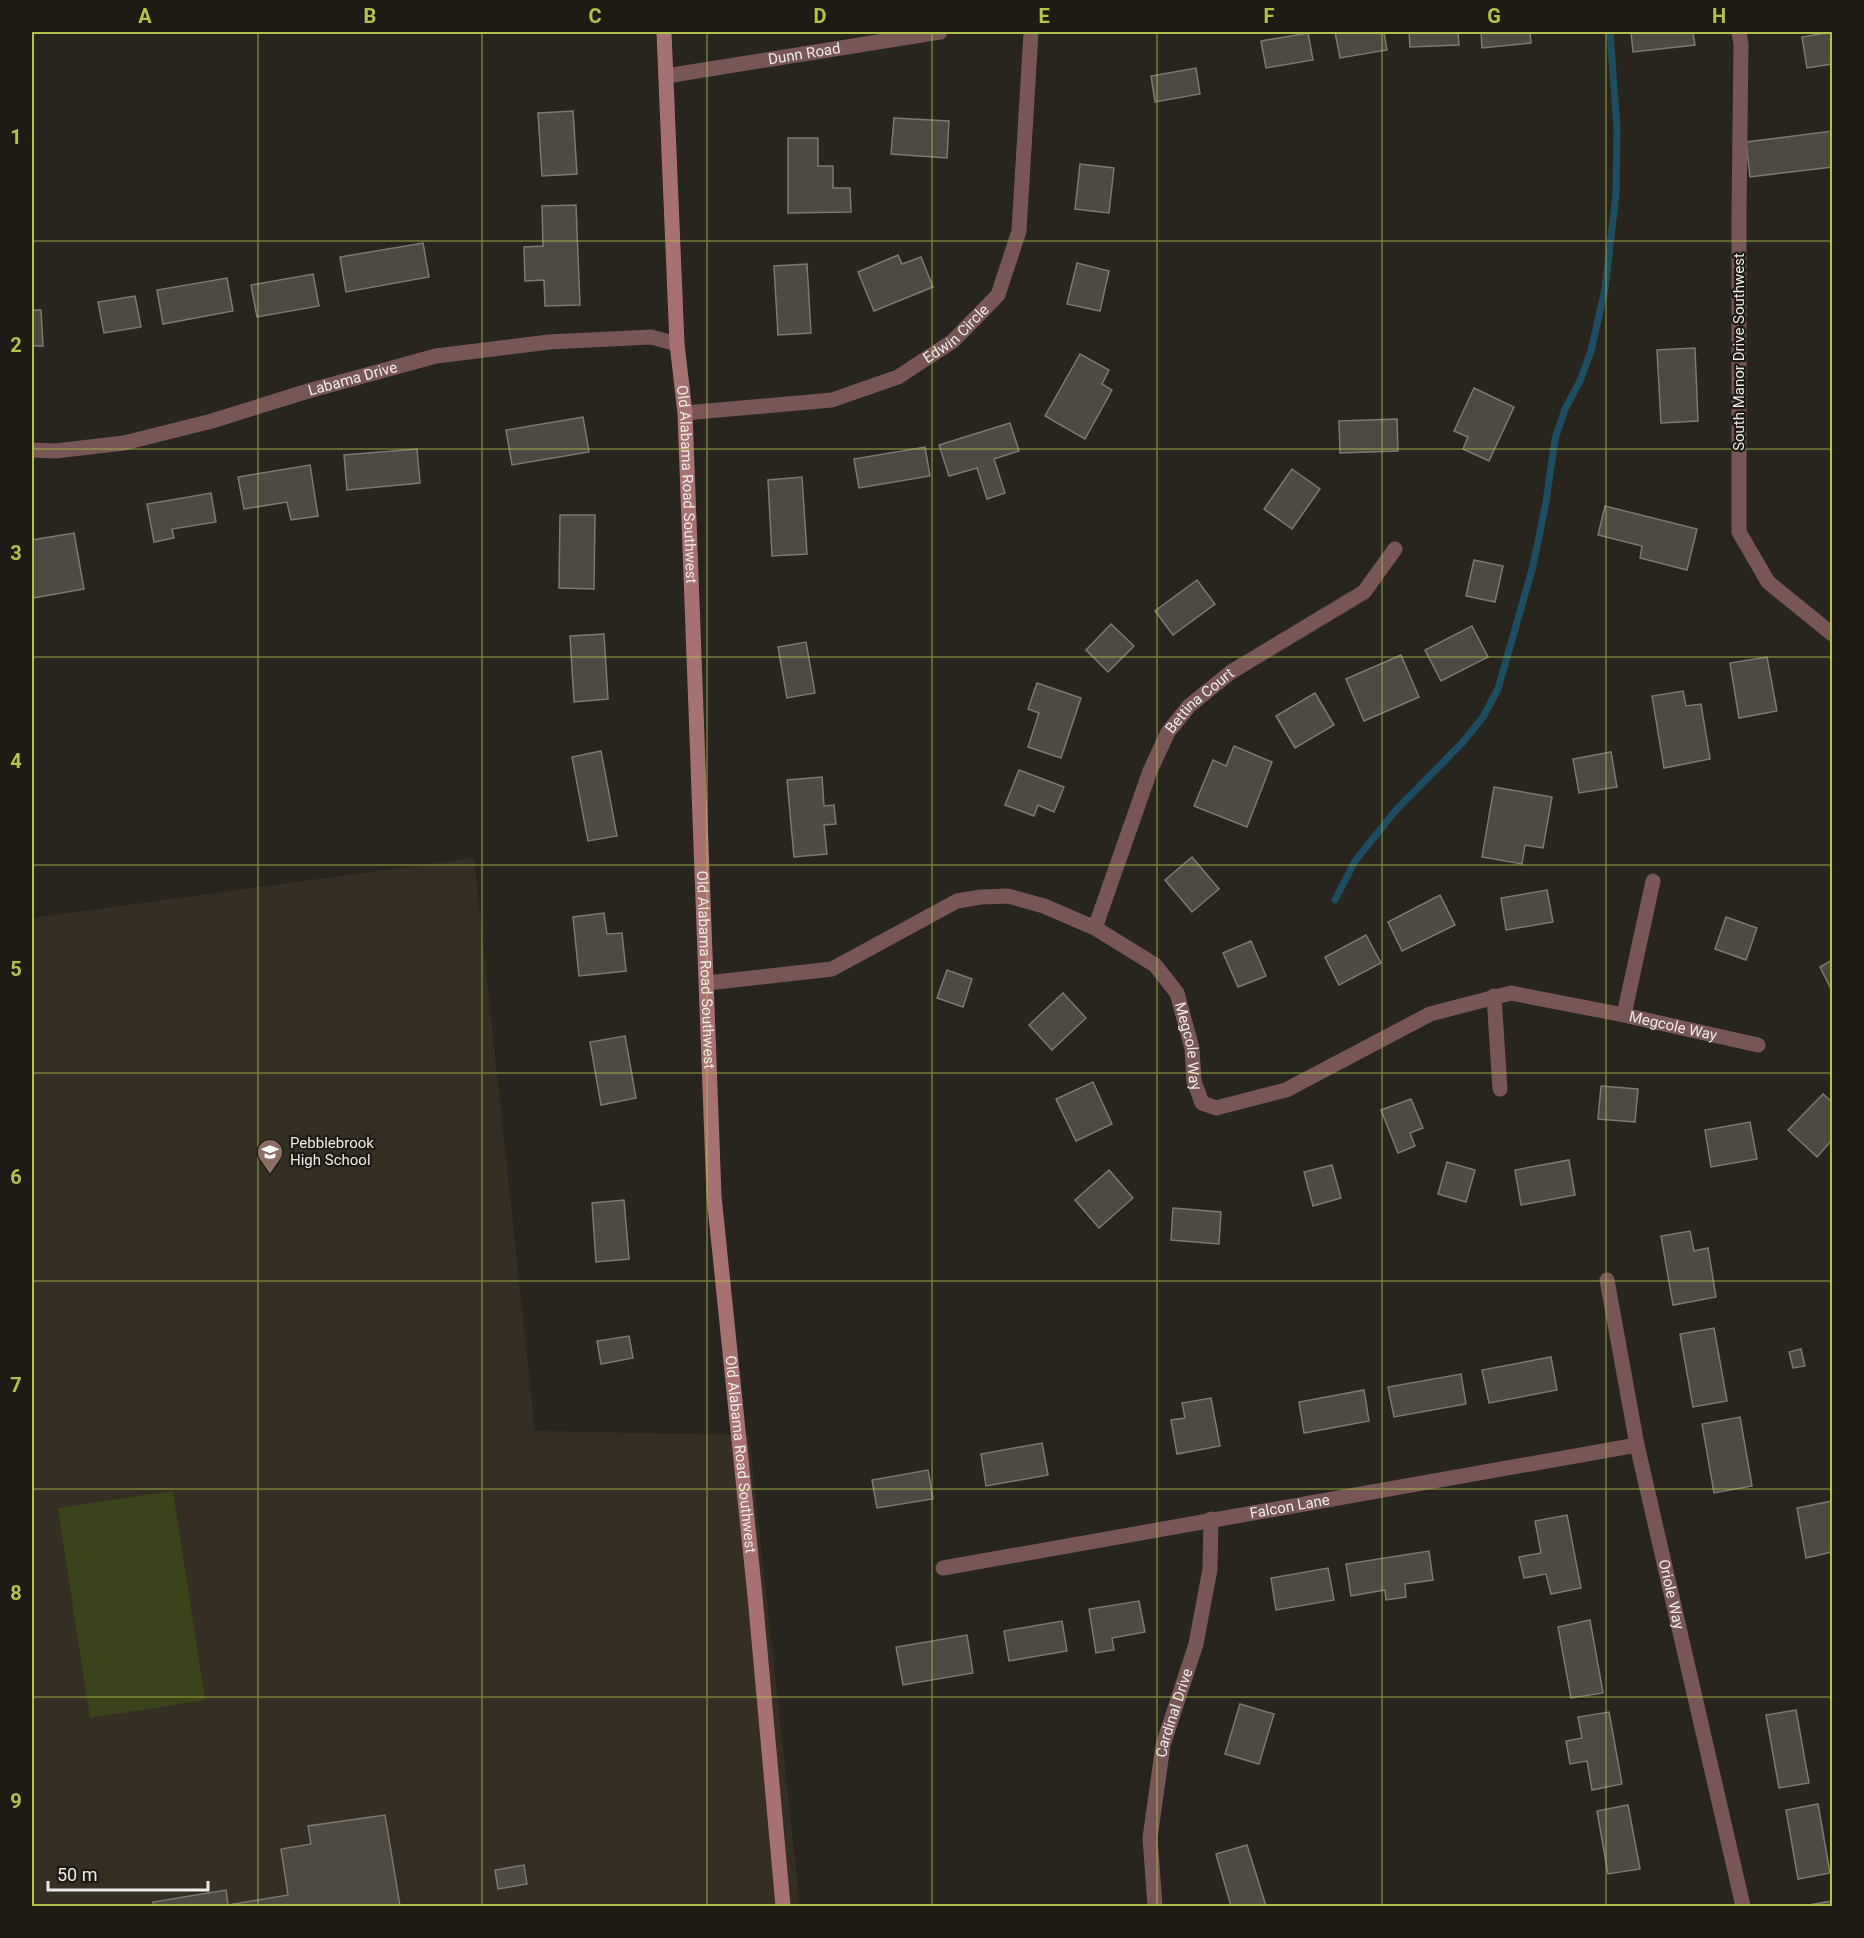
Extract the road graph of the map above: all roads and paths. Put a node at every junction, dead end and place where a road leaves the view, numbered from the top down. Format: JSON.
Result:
{"nodes":[{"id":1,"x":664,"y":32,"type":"edge"},
{"id":2,"x":940,"y":32,"type":"edge"},
{"id":3,"x":1031,"y":32,"type":"edge"},
{"id":4,"x":1739,"y":32,"type":"edge"},
{"id":5,"x":666,"y":76,"type":"junction"},
{"id":6,"x":677,"y":344,"type":"junction"},
{"id":7,"x":685,"y":413,"type":"junction"},
{"id":8,"x":32,"y":450,"type":"edge"},
{"id":9,"x":1395,"y":549,"type":"dead end"},
{"id":10,"x":1833,"y":634,"type":"edge"},
{"id":11,"x":1653,"y":881,"type":"dead end"},
{"id":12,"x":1095,"y":928,"type":"junction"},
{"id":13,"x":707,"y":983,"type":"junction"},
{"id":14,"x":1494,"y":996,"type":"junction"},
{"id":15,"x":1624,"y":1015,"type":"junction"},
{"id":16,"x":1758,"y":1045,"type":"dead end"},
{"id":17,"x":1500,"y":1089,"type":"dead end"},
{"id":18,"x":1607,"y":1280,"type":"dead end"},
{"id":19,"x":1637,"y":1445,"type":"junction"},
{"id":20,"x":1211,"y":1519,"type":"junction"},
{"id":21,"x":943,"y":1568,"type":"dead end"},
{"id":22,"x":783,"y":1906,"type":"edge"},
{"id":23,"x":1155,"y":1906,"type":"edge"},
{"id":24,"x":1743,"y":1906,"type":"edge"}],
"edges":[{"from":1,"to":5,"type":"street","name":"Old Alabama Road Southwest"},
{"from":2,"to":5,"type":"street","name":"Dunn Road"},
{"from":3,"to":7,"type":"street","name":"Edwin Circle"},
{"from":4,"to":10,"type":"street","name":"South Manor Drive Southwest"},
{"from":5,"to":6,"type":"street","name":"Old Alabama Road Southwest"},
{"from":6,"to":7,"type":"street","name":"Old Alabama Road Southwest"},
{"from":6,"to":8,"type":"street","name":"Labama Drive"},
{"from":7,"to":13,"type":"street","name":"Old Alabama Road Southwest"},
{"from":9,"to":12,"type":"street","name":"Bettina Court"},
{"from":11,"to":15,"type":"street"},
{"from":12,"to":13,"type":"street","name":"Megcole Way"},
{"from":12,"to":14,"type":"street","name":"Megcole Way"},
{"from":13,"to":22,"type":"street","name":"Old Alabama Road Southwest"},
{"from":14,"to":15,"type":"street","name":"Megcole Way"},
{"from":14,"to":17,"type":"street"},
{"from":15,"to":16,"type":"street","name":"Megcole Way"},
{"from":18,"to":19,"type":"street","name":"Oriole Way"},
{"from":19,"to":20,"type":"street","name":"Falcon Lane"},
{"from":19,"to":24,"type":"street","name":"Oriole Way"},
{"from":20,"to":21,"type":"street","name":"Falcon Lane"},
{"from":20,"to":23,"type":"street","name":"Cardinal Drive"}]}
